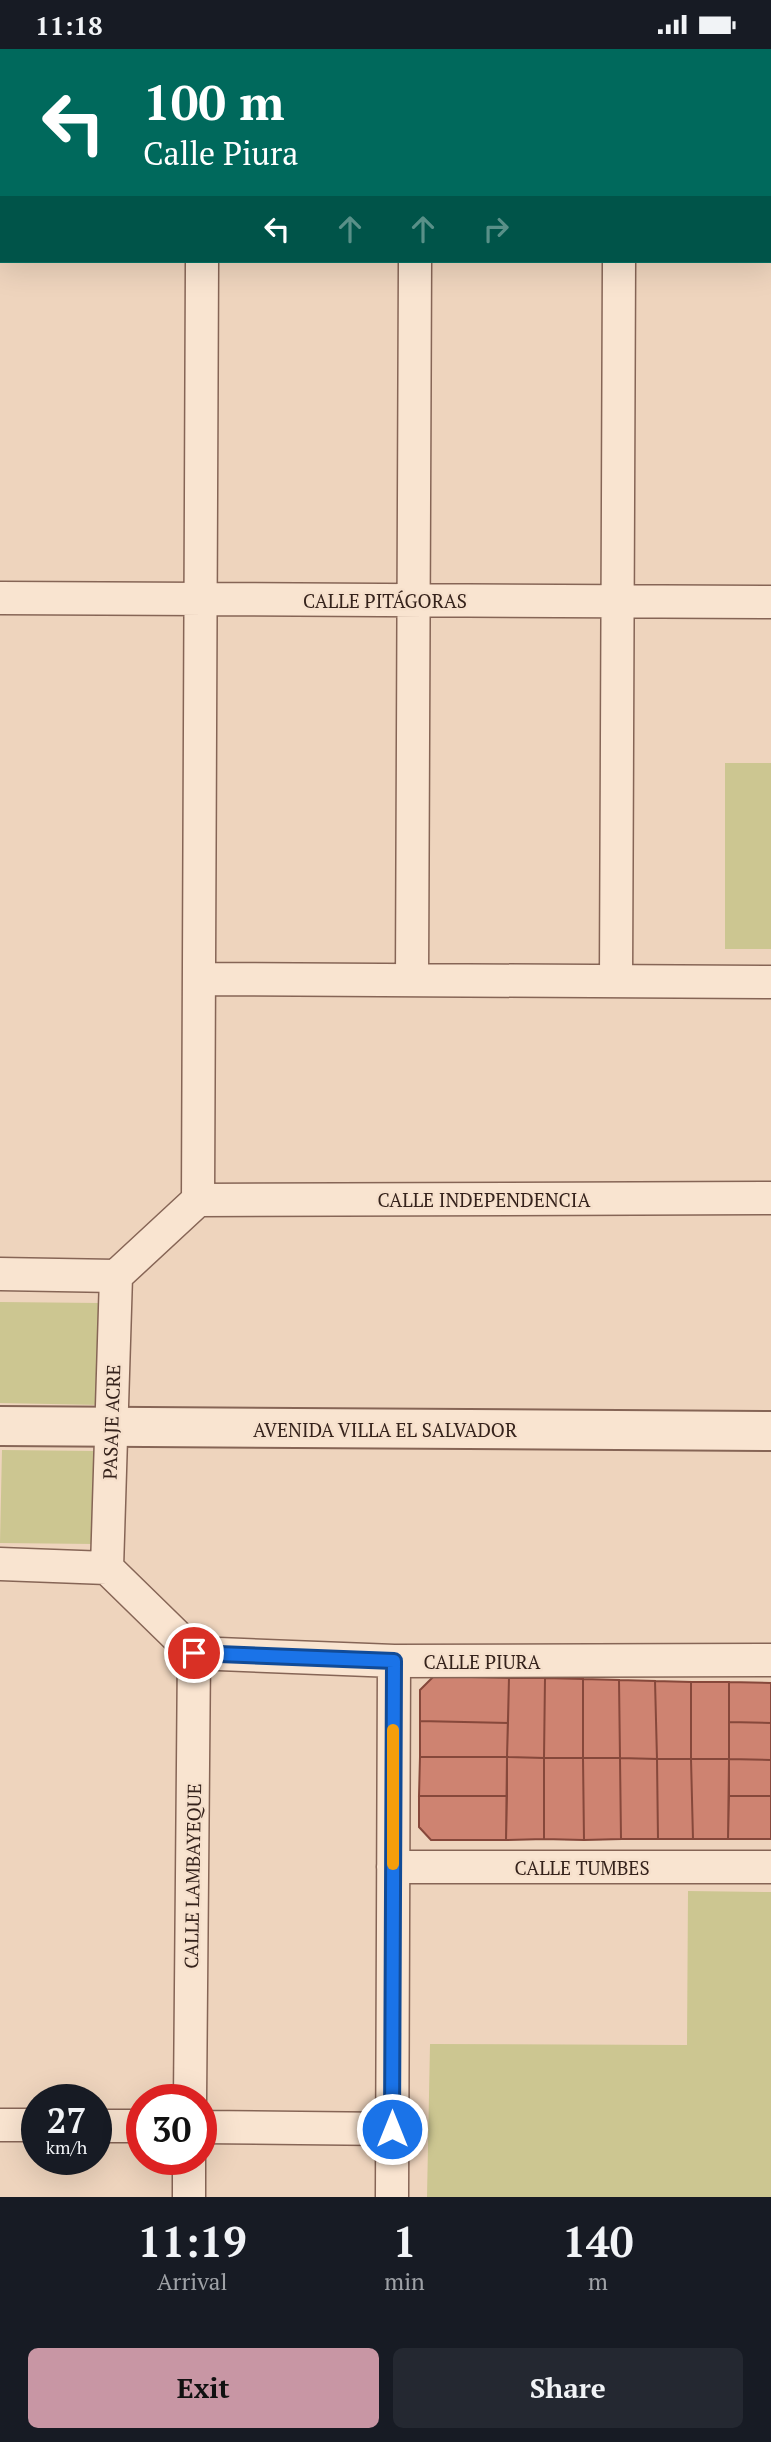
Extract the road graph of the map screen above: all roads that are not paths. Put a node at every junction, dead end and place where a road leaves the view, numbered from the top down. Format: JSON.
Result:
{"nodes":[{"id":1,"x":202,"y":263,"type":"edge"},
{"id":2,"x":415,"y":263,"type":"edge"},
{"id":3,"x":619,"y":263,"type":"edge"},
{"id":4,"x":0,"y":598,"type":"edge"},
{"id":5,"x":201,"y":599,"type":"junction"},
{"id":6,"x":414,"y":600,"type":"junction"},
{"id":7,"x":618,"y":601,"type":"junction"},
{"id":8,"x":771,"y":602,"type":"edge"},
{"id":9,"x":199,"y":979,"type":"junction"},
{"id":10,"x":412,"y":980,"type":"junction"},
{"id":11,"x":616,"y":981,"type":"junction"},
{"id":12,"x":771,"y":982,"type":"edge"},
{"id":13,"x":771,"y":1198,"type":"edge"},
{"id":14,"x":198,"y":1200,"type":"junction"},
{"id":15,"x":0,"y":1273,"type":"edge"},
{"id":16,"x":116,"y":1276,"type":"junction"},
{"id":17,"x":0,"y":1426,"type":"edge"},
{"id":18,"x":111,"y":1427,"type":"junction"},
{"id":19,"x":771,"y":1431,"type":"edge"},
{"id":20,"x":0,"y":1564,"type":"edge"},
{"id":21,"x":107,"y":1568,"type":"junction"},
{"id":22,"x":194,"y":1653,"type":"junction"},
{"id":23,"x":771,"y":1660,"type":"edge"},
{"id":24,"x":394,"y":1661,"type":"junction"},
{"id":25,"x":393,"y":1867,"type":"junction"},
{"id":26,"x":771,"y":1867,"type":"edge"},
{"id":27,"x":190,"y":2084,"type":"edge"},
{"id":28,"x":0,"y":2125,"type":"edge"},
{"id":29,"x":21,"y":2125,"type":"edge"},
{"id":30,"x":217,"y":2127,"type":"edge"},
{"id":31,"x":392,"y":2129,"type":"junction"},
{"id":32,"x":189,"y":2175,"type":"edge"},
{"id":33,"x":189,"y":2197,"type":"edge"},
{"id":34,"x":392,"y":2197,"type":"edge"}],
"edges":[{"from":1,"to":5,"type":"street"},
{"from":2,"to":6,"type":"street"},
{"from":3,"to":7,"type":"street"},
{"from":4,"to":5,"type":"street","name":"CALLE PITÁGORAS"},
{"from":5,"to":6,"type":"street","name":"CALLE PITÁGORAS"},
{"from":5,"to":9,"type":"street"},
{"from":6,"to":7,"type":"street","name":"CALLE PITÁGORAS"},
{"from":6,"to":10,"type":"street"},
{"from":7,"to":8,"type":"street","name":"CALLE PITÁGORAS"},
{"from":7,"to":11,"type":"street"},
{"from":9,"to":10,"type":"street"},
{"from":9,"to":14,"type":"street"},
{"from":10,"to":11,"type":"street"},
{"from":11,"to":12,"type":"street"},
{"from":13,"to":14,"type":"street","name":"CALLE INDEPENDENCIA"},
{"from":14,"to":16,"type":"street"},
{"from":15,"to":16,"type":"street"},
{"from":16,"to":18,"type":"street","name":"PASAJE ACRE"},
{"from":17,"to":18,"type":"street","name":"AVENIDA VILLA EL SALVADOR"},
{"from":18,"to":19,"type":"street","name":"AVENIDA VILLA EL SALVADOR"},
{"from":18,"to":21,"type":"street","name":"PASAJE ACRE"},
{"from":20,"to":21,"type":"street"},
{"from":21,"to":22,"type":"street"},
{"from":22,"to":24,"type":"street","name":"CALLE PIURA"},
{"from":22,"to":27,"type":"street","name":"CALLE LAMBAYEQUE"},
{"from":23,"to":24,"type":"street","name":"CALLE PIURA"},
{"from":24,"to":25,"type":"street"},
{"from":25,"to":26,"type":"street","name":"CALLE TUMBES"},
{"from":25,"to":31,"type":"street"},
{"from":28,"to":29,"type":"street"},
{"from":30,"to":31,"type":"street"},
{"from":31,"to":34,"type":"street"},
{"from":32,"to":33,"type":"street"}]}
